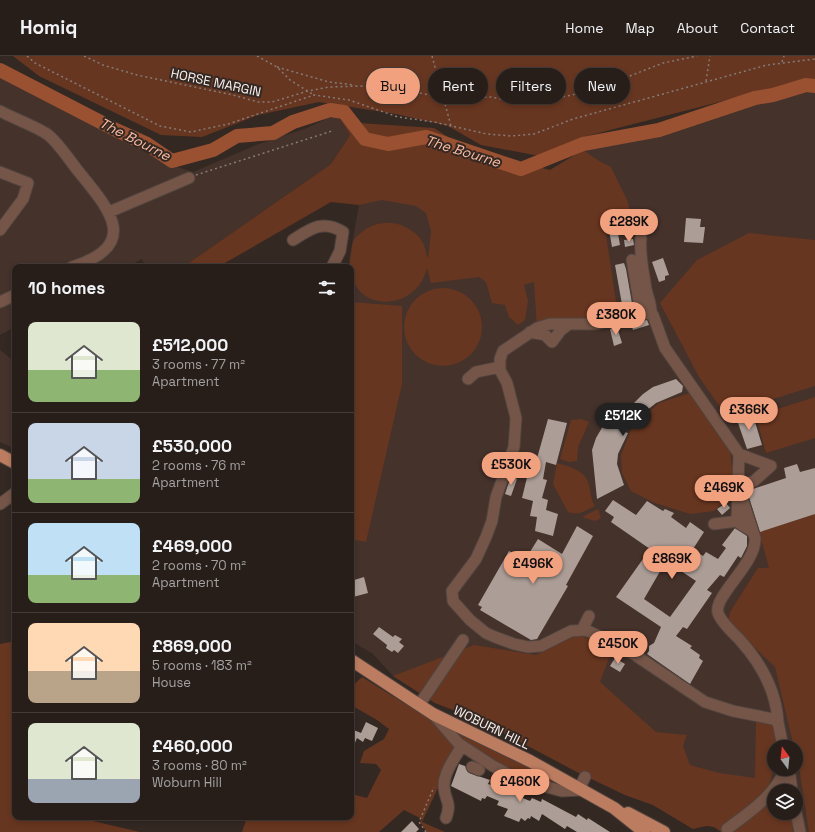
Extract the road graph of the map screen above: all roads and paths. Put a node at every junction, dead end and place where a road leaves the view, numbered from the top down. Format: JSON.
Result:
{"nodes":[{"id":1,"x":27,"y":56,"type":"edge"},
{"id":2,"x":84,"y":56,"type":"edge"},
{"id":3,"x":257,"y":56,"type":"edge"},
{"id":4,"x":432,"y":56,"type":"edge"},
{"id":5,"x":697,"y":56,"type":"edge"},
{"id":6,"x":710,"y":56,"type":"edge"},
{"id":7,"x":784,"y":56,"type":"edge"},
{"id":8,"x":815,"y":59,"type":"edge"},
{"id":9,"x":782,"y":62,"type":"junction"},
{"id":10,"x":278,"y":68,"type":"junction"},
{"id":11,"x":435,"y":68,"type":"edge"},
{"id":12,"x":706,"y":81,"type":"junction"},
{"id":13,"x":360,"y":86,"type":"junction"},
{"id":14,"x":308,"y":91,"type":"junction"},
{"id":15,"x":314,"y":95,"type":"junction"},
{"id":16,"x":428,"y":95,"type":"edge"},
{"id":17,"x":488,"y":97,"type":"edge"},
{"id":18,"x":446,"y":104,"type":"edge"},
{"id":19,"x":0,"y":111,"type":"edge"},
{"id":20,"x":451,"y":126,"type":"junction"},
{"id":21,"x":332,"y":132,"type":"dead end"},
{"id":22,"x":0,"y":172,"type":"edge"},
{"id":23,"x":189,"y":178,"type":"joint"},
{"id":24,"x":109,"y":212,"type":"junction"},
{"id":25,"x":0,"y":230,"type":"edge"},
{"id":26,"x":641,"y":238,"type":"dead end"},
{"id":27,"x":293,"y":240,"type":"dead end"},
{"id":28,"x":632,"y":260,"type":"dead end"},
{"id":29,"x":79,"y":264,"type":"edge"},
{"id":30,"x":334,"y":264,"type":"edge"},
{"id":31,"x":12,"y":296,"type":"edge"},
{"id":32,"x":0,"y":302,"type":"edge"},
{"id":33,"x":646,"y":314,"type":"junction"},
{"id":34,"x":570,"y":324,"type":"junction"},
{"id":35,"x":530,"y":332,"type":"junction"},
{"id":36,"x":500,"y":367,"type":"junction"},
{"id":37,"x":468,"y":379,"type":"dead end"},
{"id":38,"x":739,"y":454,"type":"junction"},
{"id":39,"x":0,"y":455,"type":"edge"},
{"id":40,"x":750,"y":459,"type":"junction"},
{"id":41,"x":12,"y":461,"type":"edge"},
{"id":42,"x":756,"y":479,"type":"junction"},
{"id":43,"x":739,"y":488,"type":"junction"},
{"id":44,"x":12,"y":495,"type":"edge"},
{"id":45,"x":0,"y":504,"type":"edge"},
{"id":46,"x":738,"y":521,"type":"junction"},
{"id":47,"x":714,"y":524,"type":"dead end"},
{"id":48,"x":752,"y":531,"type":"junction"},
{"id":49,"x":589,"y":616,"type":"dead end"},
{"id":50,"x":582,"y":630,"type":"junction"},
{"id":51,"x":463,"y":640,"type":"dead end"},
{"id":52,"x":354,"y":662,"type":"edge"},
{"id":53,"x":419,"y":705,"type":"junction"},
{"id":54,"x":433,"y":714,"type":"junction"},
{"id":55,"x":778,"y":722,"type":"junction"},
{"id":56,"x":782,"y":740,"type":"edge"},
{"id":57,"x":462,"y":746,"type":"junction"},
{"id":58,"x":478,"y":756,"type":"junction"},
{"id":59,"x":475,"y":768,"type":"dead end"},
{"id":60,"x":782,"y":776,"type":"edge"},
{"id":61,"x":585,"y":777,"type":"dead end"},
{"id":62,"x":580,"y":789,"type":"junction"},
{"id":63,"x":614,"y":808,"type":"junction"},
{"id":64,"x":446,"y":818,"type":"dead end"},
{"id":65,"x":798,"y":820,"type":"edge"},
{"id":66,"x":420,"y":824,"type":"dead end"},
{"id":67,"x":727,"y":829,"type":"dead end"},
{"id":68,"x":426,"y":832,"type":"edge"},
{"id":69,"x":644,"y":832,"type":"edge"},
{"id":70,"x":664,"y":832,"type":"edge"},
{"id":71,"x":800,"y":832,"type":"edge"}],
"edges":[{"from":1,"to":15,"type":"path"},
{"from":2,"to":14,"type":"path","name":"HORSE MARGIN"},
{"from":3,"to":10,"type":"path"},
{"from":4,"to":11,"type":"path"},
{"from":5,"to":17,"type":"path","name":"HORSE MARGIN"},
{"from":6,"to":12,"type":"path"},
{"from":7,"to":9,"type":"path"},
{"from":8,"to":9,"type":"path"},
{"from":9,"to":12,"type":"path"},
{"from":10,"to":13,"type":"path"},
{"from":10,"to":14,"type":"path"},
{"from":12,"to":20,"type":"path"},
{"from":13,"to":14,"type":"path","name":"HORSE MARGIN"},
{"from":13,"to":16,"type":"path","name":"HORSE MARGIN"},
{"from":14,"to":15,"type":"path"},
{"from":15,"to":20,"type":"path"},
{"from":18,"to":20,"type":"path"},
{"from":19,"to":24,"type":"street"},
{"from":21,"to":23,"type":"path"},
{"from":22,"to":25,"type":"street"},
{"from":23,"to":24,"type":"street"},
{"from":24,"to":29,"type":"street"},
{"from":26,"to":33,"type":"street"},
{"from":27,"to":30,"type":"street"},
{"from":28,"to":33,"type":"street"},
{"from":31,"to":32,"type":"street"},
{"from":33,"to":34,"type":"street"},
{"from":33,"to":38,"type":"street"},
{"from":34,"to":35,"type":"street"},
{"from":34,"to":35,"type":"street"},
{"from":35,"to":36,"type":"street"},
{"from":36,"to":37,"type":"street"},
{"from":36,"to":50,"type":"street"},
{"from":38,"to":40,"type":"street"},
{"from":38,"to":43,"type":"street"},
{"from":39,"to":41,"type":"main road"},
{"from":40,"to":42,"type":"street"},
{"from":40,"to":42,"type":"street"},
{"from":42,"to":43,"type":"street"},
{"from":43,"to":46,"type":"street"},
{"from":43,"to":48,"type":"street"},
{"from":44,"to":45,"type":"street"},
{"from":46,"to":47,"type":"street"},
{"from":46,"to":48,"type":"street"},
{"from":48,"to":55,"type":"street"},
{"from":49,"to":50,"type":"street"},
{"from":50,"to":55,"type":"street"},
{"from":51,"to":53,"type":"street"},
{"from":52,"to":53,"type":"main road","name":"WOBURN HILL"},
{"from":53,"to":54,"type":"main road","name":"WOBURN HILL"},
{"from":54,"to":57,"type":"street","name":"WOBURN HILL"},
{"from":54,"to":62,"type":"main road","name":"WOBURN HILL"},
{"from":55,"to":56,"type":"street"},
{"from":57,"to":58,"type":"street","name":"WOBURN HILL"},
{"from":57,"to":64,"type":"street"},
{"from":58,"to":59,"type":"street"},
{"from":58,"to":62,"type":"street","name":"WOBURN HILL"},
{"from":60,"to":67,"type":"street"},
{"from":61,"to":62,"type":"street"},
{"from":62,"to":63,"type":"main road","name":"WOBURN HILL"},
{"from":63,"to":69,"type":"main road","name":"WOBURN HILL"},
{"from":63,"to":70,"type":"main road","name":"WOBURN HILL"},
{"from":65,"to":71,"type":"street"},
{"from":66,"to":68,"type":"path"}]}
